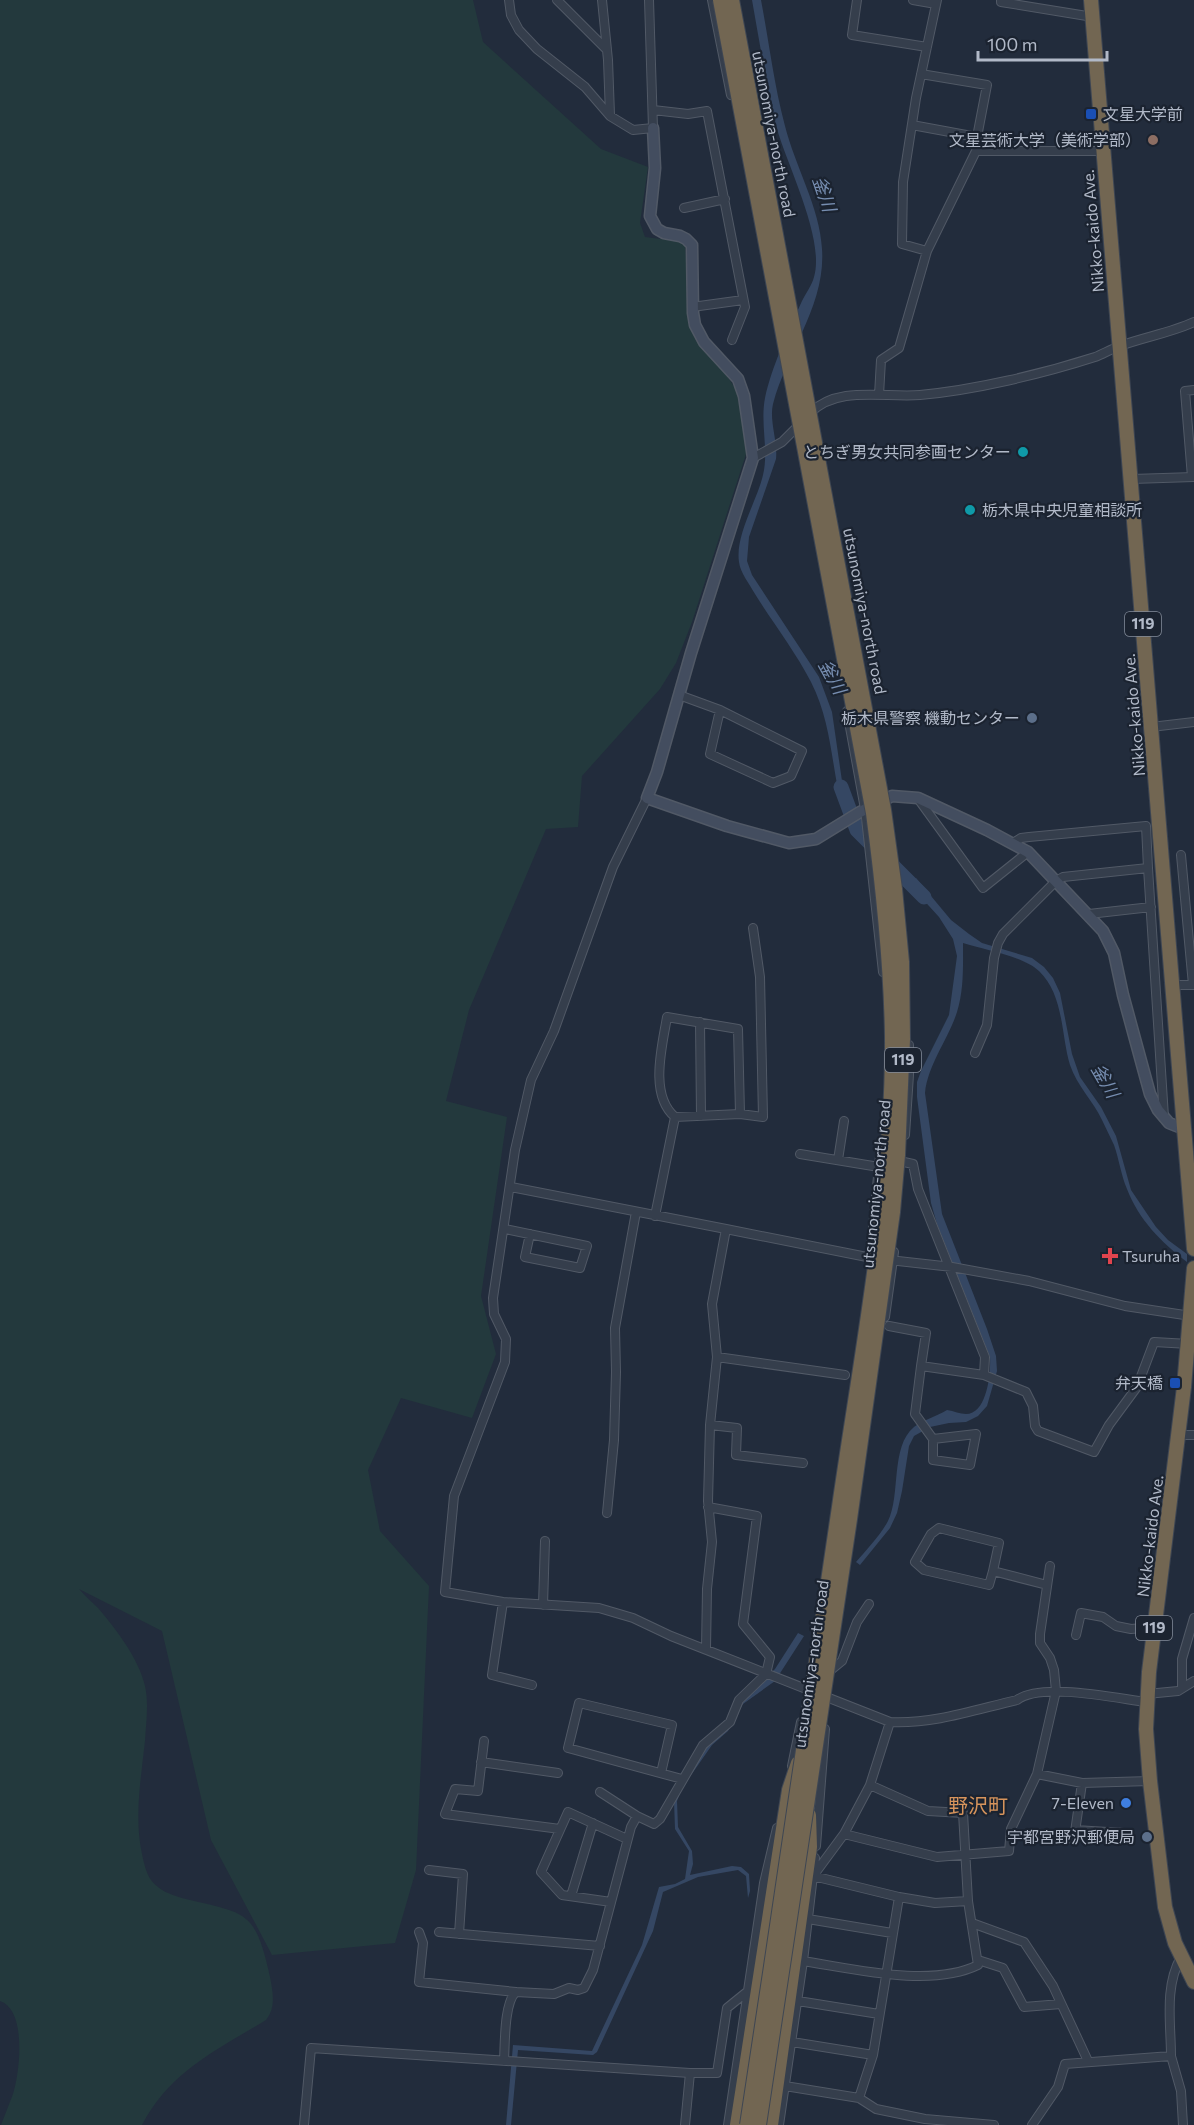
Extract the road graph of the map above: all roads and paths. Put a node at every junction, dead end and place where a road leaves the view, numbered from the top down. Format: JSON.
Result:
{"nodes":[{"id":1,"x":509,"y":0,"type":"edge"},
{"id":2,"x":557,"y":0,"type":"edge"},
{"id":3,"x":602,"y":0,"type":"edge"},
{"id":4,"x":649,"y":0,"type":"edge"},
{"id":5,"x":712,"y":0,"type":"edge"},
{"id":6,"x":720,"y":0,"type":"edge"},
{"id":7,"x":732,"y":0,"type":"edge"},
{"id":8,"x":737,"y":0,"type":"edge"},
{"id":9,"x":857,"y":0,"type":"edge"},
{"id":10,"x":913,"y":0,"type":"edge"},
{"id":11,"x":1001,"y":0,"type":"edge"},
{"id":12,"x":1091,"y":0,"type":"edge"},
{"id":13,"x":936,"y":2,"type":"edge"},
{"id":14,"x":1093,"y":17,"type":"junction"},
{"id":15,"x":927,"y":47,"type":"junction"},
{"id":16,"x":607,"y":50,"type":"junction"},
{"id":17,"x":921,"y":74,"type":"junction"},
{"id":18,"x":653,"y":110,"type":"junction"},
{"id":19,"x":610,"y":116,"type":"junction"},
{"id":20,"x":912,"y":125,"type":"junction"},
{"id":21,"x":653,"y":128,"type":"junction"},
{"id":22,"x":1103,"y":151,"type":"junction"},
{"id":23,"x":724,"y":199,"type":"junction"},
{"id":24,"x":684,"y":208,"type":"dead end"},
{"id":25,"x":927,"y":251,"type":"junction"},
{"id":26,"x":744,"y":300,"type":"junction"},
{"id":27,"x":692,"y":307,"type":"junction"},
{"id":28,"x":1194,"y":322,"type":"edge"},
{"id":29,"x":732,"y":340,"type":"dead end"},
{"id":30,"x":1119,"y":346,"type":"junction"},
{"id":31,"x":1194,"y":390,"type":"edge"},
{"id":32,"x":879,"y":395,"type":"junction"},
{"id":33,"x":815,"y":408,"type":"junction"},
{"id":34,"x":796,"y":428,"type":"junction"},
{"id":35,"x":757,"y":455,"type":"junction"},
{"id":36,"x":1193,"y":477,"type":"edge"},
{"id":37,"x":1132,"y":479,"type":"junction"},
{"id":38,"x":679,"y":695,"type":"junction"},
{"id":39,"x":720,"y":710,"type":"junction"},
{"id":40,"x":1194,"y":722,"type":"edge"},
{"id":41,"x":1152,"y":727,"type":"junction"},
{"id":42,"x":647,"y":798,"type":"junction"},
{"id":43,"x":887,"y":798,"type":"junction"},
{"id":44,"x":918,"y":798,"type":"junction"},
{"id":45,"x":862,"y":811,"type":"junction"},
{"id":46,"x":1013,"y":843,"type":"junction"},
{"id":47,"x":1028,"y":852,"type":"junction"},
{"id":48,"x":1181,"y":855,"type":"dead end"},
{"id":49,"x":1148,"y":868,"type":"junction"},
{"id":50,"x":1183,"y":875,"type":"junction"},
{"id":51,"x":1194,"y":875,"type":"edge"},
{"id":52,"x":1056,"y":880,"type":"junction"},
{"id":53,"x":1150,"y":907,"type":"junction"},
{"id":54,"x":1089,"y":914,"type":"junction"},
{"id":55,"x":753,"y":928,"type":"dead end"},
{"id":56,"x":1191,"y":931,"type":"edge"},
{"id":57,"x":1172,"y":985,"type":"junction"},
{"id":58,"x":1194,"y":985,"type":"edge"},
{"id":59,"x":700,"y":1022,"type":"junction"},
{"id":60,"x":975,"y":1053,"type":"dead end"},
{"id":61,"x":740,"y":1114,"type":"junction"},
{"id":62,"x":701,"y":1116,"type":"junction"},
{"id":63,"x":675,"y":1117,"type":"junction"},
{"id":64,"x":1164,"y":1117,"type":"junction"},
{"id":65,"x":844,"y":1121,"type":"dead end"},
{"id":66,"x":1184,"y":1129,"type":"junction"},
{"id":67,"x":800,"y":1154,"type":"dead end"},
{"id":68,"x":838,"y":1160,"type":"junction"},
{"id":69,"x":904,"y":1162,"type":"junction"},
{"id":70,"x":879,"y":1167,"type":"junction"},
{"id":71,"x":511,"y":1187,"type":"junction"},
{"id":72,"x":636,"y":1212,"type":"junction"},
{"id":73,"x":655,"y":1216,"type":"junction"},
{"id":74,"x":505,"y":1229,"type":"junction"},
{"id":75,"x":726,"y":1229,"type":"junction"},
{"id":76,"x":530,"y":1234,"type":"junction"},
{"id":77,"x":1194,"y":1239,"type":"edge"},
{"id":78,"x":1194,"y":1249,"type":"edge"},
{"id":79,"x":870,"y":1258,"type":"junction"},
{"id":80,"x":893,"y":1261,"type":"junction"},
{"id":81,"x":948,"y":1266,"type":"junction"},
{"id":82,"x":1194,"y":1268,"type":"edge"},
{"id":83,"x":1193,"y":1317,"type":"edge"},
{"id":84,"x":889,"y":1326,"type":"dead end"},
{"id":85,"x":1189,"y":1344,"type":"junction"},
{"id":86,"x":717,"y":1357,"type":"junction"},
{"id":87,"x":921,"y":1366,"type":"junction"},
{"id":88,"x":845,"y":1375,"type":"dead end"},
{"id":89,"x":984,"y":1375,"type":"junction"},
{"id":90,"x":1189,"y":1388,"type":"edge"},
{"id":91,"x":710,"y":1425,"type":"junction"},
{"id":92,"x":1179,"y":1435,"type":"junction"},
{"id":93,"x":1194,"y":1435,"type":"edge"},
{"id":94,"x":933,"y":1439,"type":"junction"},
{"id":95,"x":803,"y":1463,"type":"dead end"},
{"id":96,"x":708,"y":1507,"type":"junction"},
{"id":97,"x":606,"y":1513,"type":"dead end"},
{"id":98,"x":545,"y":1541,"type":"dead end"},
{"id":99,"x":1050,"y":1566,"type":"dead end"},
{"id":100,"x":993,"y":1571,"type":"junction"},
{"id":101,"x":1047,"y":1585,"type":"junction"},
{"id":102,"x":503,"y":1602,"type":"junction"},
{"id":103,"x":869,"y":1604,"type":"dead end"},
{"id":104,"x":543,"y":1605,"type":"junction"},
{"id":105,"x":1194,"y":1618,"type":"edge"},
{"id":106,"x":1154,"y":1627,"type":"junction"},
{"id":107,"x":1076,"y":1635,"type":"dead end"},
{"id":108,"x":706,"y":1649,"type":"junction"},
{"id":109,"x":831,"y":1670,"type":"junction"},
{"id":110,"x":766,"y":1674,"type":"junction"},
{"id":111,"x":1194,"y":1681,"type":"edge"},
{"id":112,"x":532,"y":1685,"type":"dead end"},
{"id":113,"x":1182,"y":1688,"type":"junction"},
{"id":114,"x":808,"y":1689,"type":"junction"},
{"id":115,"x":1056,"y":1691,"type":"junction"},
{"id":116,"x":827,"y":1696,"type":"junction"},
{"id":117,"x":1146,"y":1698,"type":"junction"},
{"id":118,"x":890,"y":1722,"type":"junction"},
{"id":119,"x":805,"y":1741,"type":"junction"},
{"id":120,"x":484,"y":1742,"type":"dead end"},
{"id":121,"x":481,"y":1762,"type":"junction"},
{"id":122,"x":558,"y":1773,"type":"dead end"},
{"id":123,"x":661,"y":1773,"type":"junction"},
{"id":124,"x":1037,"y":1774,"type":"junction"},
{"id":125,"x":682,"y":1779,"type":"junction"},
{"id":126,"x":1150,"y":1781,"type":"junction"},
{"id":127,"x":1082,"y":1783,"type":"junction"},
{"id":128,"x":870,"y":1785,"type":"junction"},
{"id":129,"x":600,"y":1792,"type":"dead end"},
{"id":130,"x":809,"y":1795,"type":"junction"},
{"id":131,"x":637,"y":1816,"type":"junction"},
{"id":132,"x":593,"y":1823,"type":"junction"},
{"id":133,"x":560,"y":1829,"type":"junction"},
{"id":134,"x":1075,"y":1830,"type":"junction"},
{"id":135,"x":1034,"y":1833,"type":"dead end"},
{"id":136,"x":1124,"y":1833,"type":"dead end"},
{"id":137,"x":844,"y":1834,"type":"junction"},
{"id":138,"x":627,"y":1839,"type":"junction"},
{"id":139,"x":964,"y":1856,"type":"junction"},
{"id":140,"x":429,"y":1870,"type":"dead end"},
{"id":141,"x":813,"y":1876,"type":"junction"},
{"id":142,"x":571,"y":1896,"type":"junction"},
{"id":143,"x":899,"y":1897,"type":"junction"},
{"id":144,"x":968,"y":1901,"type":"junction"},
{"id":145,"x":611,"y":1902,"type":"junction"},
{"id":146,"x":808,"y":1919,"type":"junction"},
{"id":147,"x":972,"y":1923,"type":"junction"},
{"id":148,"x":419,"y":1932,"type":"dead end"},
{"id":149,"x":439,"y":1932,"type":"dead end"},
{"id":150,"x":892,"y":1933,"type":"junction"},
{"id":151,"x":459,"y":1934,"type":"junction"},
{"id":152,"x":600,"y":1946,"type":"junction"},
{"id":153,"x":1180,"y":1957,"type":"junction"},
{"id":154,"x":978,"y":1960,"type":"junction"},
{"id":155,"x":803,"y":1961,"type":"junction"},
{"id":156,"x":885,"y":1974,"type":"junction"},
{"id":157,"x":1194,"y":1982,"type":"edge"},
{"id":158,"x":748,"y":1991,"type":"junction"},
{"id":159,"x":516,"y":1992,"type":"junction"},
{"id":160,"x":798,"y":2001,"type":"junction"},
{"id":161,"x":1061,"y":2004,"type":"junction"},
{"id":162,"x":879,"y":2014,"type":"junction"},
{"id":163,"x":792,"y":2042,"type":"junction"},
{"id":164,"x":873,"y":2055,"type":"junction"},
{"id":165,"x":1171,"y":2056,"type":"junction"},
{"id":166,"x":504,"y":2061,"type":"junction"},
{"id":167,"x":1088,"y":2061,"type":"junction"},
{"id":168,"x":690,"y":2073,"type":"junction"},
{"id":169,"x":785,"y":2086,"type":"junction"},
{"id":170,"x":859,"y":2098,"type":"junction"},
{"id":171,"x":304,"y":2125,"type":"edge"},
{"id":172,"x":685,"y":2125,"type":"edge"},
{"id":173,"x":728,"y":2125,"type":"edge"},
{"id":174,"x":737,"y":2125,"type":"edge"},
{"id":175,"x":747,"y":2125,"type":"edge"},
{"id":176,"x":759,"y":2125,"type":"edge"},
{"id":177,"x":771,"y":2125,"type":"edge"},
{"id":178,"x":779,"y":2125,"type":"edge"},
{"id":179,"x":994,"y":2125,"type":"edge"},
{"id":180,"x":1032,"y":2125,"type":"edge"},
{"id":181,"x":1183,"y":2125,"type":"edge"}],
"edges":[{"from":1,"to":19,"type":"street"},
{"from":2,"to":16,"type":"street"},
{"from":3,"to":16,"type":"street"},
{"from":4,"to":18,"type":"street"},
{"from":5,"to":34,"type":"street"},
{"from":6,"to":119,"type":"highway","name":"utsunomiya-north road","number":"119","bridge":true},
{"from":7,"to":130,"type":"highway","name":"utsunomiya-north road","number":"119","bridge":true},
{"from":8,"to":33,"type":"street"},
{"from":9,"to":15,"type":"street"},
{"from":10,"to":13,"type":"street"},
{"from":11,"to":14,"type":"street"},
{"from":12,"to":14,"type":"highway","name":"Nikko-kaido Ave.","number":"119"},
{"from":13,"to":15,"type":"street"},
{"from":14,"to":22,"type":"highway","name":"Nikko-kaido Ave.","number":"119"},
{"from":15,"to":17,"type":"street"},
{"from":16,"to":19,"type":"street"},
{"from":17,"to":20,"type":"street"},
{"from":17,"to":20,"type":"street"},
{"from":18,"to":21,"type":"street"},
{"from":18,"to":23,"type":"street"},
{"from":19,"to":21,"type":"street"},
{"from":20,"to":25,"type":"street"},
{"from":21,"to":27,"type":"street"},
{"from":22,"to":25,"type":"street"},
{"from":22,"to":30,"type":"highway","name":"Nikko-kaido Ave.","number":"119"},
{"from":23,"to":24,"type":"street"},
{"from":23,"to":26,"type":"street"},
{"from":25,"to":32,"type":"street"},
{"from":26,"to":27,"type":"street"},
{"from":26,"to":29,"type":"street"},
{"from":27,"to":35,"type":"street"},
{"from":28,"to":30,"type":"street"},
{"from":30,"to":32,"type":"street"},
{"from":30,"to":37,"type":"highway","name":"Nikko-kaido Ave.","number":"119"},
{"from":31,"to":36,"type":"street"},
{"from":32,"to":33,"type":"street"},
{"from":33,"to":34,"type":"street"},
{"from":33,"to":43,"type":"street"},
{"from":34,"to":35,"type":"street"},
{"from":34,"to":45,"type":"street"},
{"from":35,"to":38,"type":"street"},
{"from":36,"to":37,"type":"street"},
{"from":37,"to":41,"type":"highway","name":"Nikko-kaido Ave.","number":"119"},
{"from":38,"to":39,"type":"street"},
{"from":38,"to":42,"type":"street"},
{"from":39,"to":39,"type":"street"},
{"from":40,"to":41,"type":"street"},
{"from":41,"to":57,"type":"highway","name":"Nikko-kaido Ave.","number":"119"},
{"from":42,"to":45,"type":"street"},
{"from":42,"to":71,"type":"street"},
{"from":43,"to":44,"type":"street"},
{"from":43,"to":45,"type":"street"},
{"from":43,"to":69,"type":"street"},
{"from":44,"to":46,"type":"street"},
{"from":44,"to":47,"type":"street"},
{"from":45,"to":70,"type":"street"},
{"from":46,"to":47,"type":"street"},
{"from":46,"to":49,"type":"street"},
{"from":47,"to":52,"type":"street"},
{"from":48,"to":50,"type":"street"},
{"from":49,"to":52,"type":"street"},
{"from":49,"to":53,"type":"street"},
{"from":50,"to":51,"type":"street"},
{"from":50,"to":56,"type":"street"},
{"from":52,"to":54,"type":"street"},
{"from":52,"to":60,"type":"street"},
{"from":53,"to":54,"type":"street"},
{"from":53,"to":64,"type":"street"},
{"from":54,"to":64,"type":"street"},
{"from":55,"to":61,"type":"street"},
{"from":56,"to":58,"type":"street"},
{"from":57,"to":58,"type":"street"},
{"from":57,"to":66,"type":"highway","name":"Nikko-kaido Ave.","number":"119"},
{"from":59,"to":61,"type":"street"},
{"from":59,"to":62,"type":"street"},
{"from":59,"to":63,"type":"street"},
{"from":61,"to":62,"type":"street"},
{"from":62,"to":63,"type":"street"},
{"from":63,"to":73,"type":"street"},
{"from":64,"to":66,"type":"street"},
{"from":65,"to":68,"type":"street"},
{"from":66,"to":77,"type":"highway","name":"Nikko-kaido Ave.","number":"119"},
{"from":67,"to":68,"type":"street"},
{"from":68,"to":70,"type":"street"},
{"from":69,"to":80,"type":"street"},
{"from":69,"to":81,"type":"street"},
{"from":70,"to":79,"type":"street"},
{"from":71,"to":72,"type":"street"},
{"from":71,"to":74,"type":"street"},
{"from":72,"to":73,"type":"street"},
{"from":72,"to":97,"type":"street"},
{"from":73,"to":75,"type":"street"},
{"from":74,"to":76,"type":"street"},
{"from":74,"to":102,"type":"street"},
{"from":75,"to":79,"type":"street"},
{"from":75,"to":86,"type":"street"},
{"from":76,"to":76,"type":"street"},
{"from":77,"to":78,"type":"highway","name":"Nikko-kaido Ave.","number":"119"},
{"from":79,"to":80,"type":"street"},
{"from":79,"to":114,"type":"street"},
{"from":80,"to":81,"type":"street"},
{"from":80,"to":109,"type":"street"},
{"from":81,"to":83,"type":"street"},
{"from":81,"to":89,"type":"street"},
{"from":82,"to":83,"type":"highway","name":"Nikko-kaido Ave.","number":"119"},
{"from":83,"to":85,"type":"highway","name":"Nikko-kaido Ave.","number":"119"},
{"from":84,"to":87,"type":"street"},
{"from":85,"to":89,"type":"street"},
{"from":85,"to":90,"type":"highway","name":"Nikko-kaido Ave.","number":"119"},
{"from":86,"to":88,"type":"street"},
{"from":86,"to":91,"type":"street"},
{"from":87,"to":89,"type":"street"},
{"from":87,"to":94,"type":"street"},
{"from":90,"to":92,"type":"highway","name":"Nikko-kaido Ave.","number":"119"},
{"from":91,"to":95,"type":"street"},
{"from":91,"to":96,"type":"street"},
{"from":92,"to":93,"type":"street"},
{"from":92,"to":106,"type":"highway","name":"Nikko-kaido Ave.","number":"119"},
{"from":94,"to":94,"type":"street"},
{"from":96,"to":108,"type":"street"},
{"from":96,"to":110,"type":"street"},
{"from":98,"to":104,"type":"street"},
{"from":99,"to":101,"type":"street"},
{"from":100,"to":100,"type":"street"},
{"from":100,"to":101,"type":"street"},
{"from":101,"to":115,"type":"street"},
{"from":102,"to":104,"type":"street"},
{"from":102,"to":112,"type":"street"},
{"from":103,"to":109,"type":"street"},
{"from":104,"to":108,"type":"street"},
{"from":105,"to":113,"type":"street"},
{"from":106,"to":107,"type":"street"},
{"from":106,"to":117,"type":"highway","name":"Nikko-kaido Ave.","number":"119"},
{"from":108,"to":110,"type":"street"},
{"from":109,"to":116,"type":"street"},
{"from":110,"to":114,"type":"street"},
{"from":110,"to":125,"type":"street"},
{"from":111,"to":113,"type":"street"},
{"from":113,"to":117,"type":"street"},
{"from":114,"to":116,"type":"street"},
{"from":114,"to":158,"type":"street"},
{"from":115,"to":117,"type":"street"},
{"from":115,"to":118,"type":"street"},
{"from":115,"to":124,"type":"street"},
{"from":116,"to":118,"type":"street"},
{"from":116,"to":141,"type":"street"},
{"from":117,"to":126,"type":"highway","name":"Nikko-kaido Ave.","number":"119"},
{"from":118,"to":128,"type":"street"},
{"from":119,"to":174,"type":"highway","bridge":true},
{"from":119,"to":175,"type":"highway","name":"utsunomiya-north road","number":"119","bridge":true},
{"from":120,"to":121,"type":"street"},
{"from":121,"to":122,"type":"street"},
{"from":121,"to":133,"type":"street"},
{"from":123,"to":123,"type":"street"},
{"from":123,"to":125,"type":"street"},
{"from":124,"to":127,"type":"street"},
{"from":124,"to":139,"type":"street"},
{"from":125,"to":131,"type":"street"},
{"from":126,"to":127,"type":"street"},
{"from":126,"to":153,"type":"highway","name":"Nikko-kaido Ave.","number":"119"},
{"from":127,"to":134,"type":"street"},
{"from":128,"to":137,"type":"street"},
{"from":128,"to":139,"type":"street"},
{"from":129,"to":131,"type":"street"},
{"from":130,"to":176,"type":"highway","name":"utsunomiya-north road","number":"119","bridge":true},
{"from":130,"to":177,"type":"highway","bridge":true},
{"from":131,"to":138,"type":"street"},
{"from":132,"to":133,"type":"street"},
{"from":132,"to":138,"type":"street"},
{"from":132,"to":142,"type":"street"},
{"from":133,"to":142,"type":"street"},
{"from":134,"to":135,"type":"street"},
{"from":134,"to":136,"type":"street"},
{"from":137,"to":139,"type":"street"},
{"from":137,"to":141,"type":"street"},
{"from":138,"to":145,"type":"street"},
{"from":139,"to":144,"type":"street"},
{"from":140,"to":151,"type":"street"},
{"from":141,"to":143,"type":"street"},
{"from":141,"to":146,"type":"street"},
{"from":142,"to":145,"type":"street"},
{"from":143,"to":144,"type":"street"},
{"from":143,"to":150,"type":"street"},
{"from":144,"to":147,"type":"street"},
{"from":145,"to":152,"type":"street"},
{"from":146,"to":150,"type":"street"},
{"from":146,"to":155,"type":"street"},
{"from":147,"to":154,"type":"street"},
{"from":147,"to":161,"type":"street"},
{"from":148,"to":159,"type":"street"},
{"from":149,"to":151,"type":"street"},
{"from":150,"to":156,"type":"street"},
{"from":151,"to":152,"type":"street"},
{"from":152,"to":159,"type":"street"},
{"from":153,"to":157,"type":"highway","name":"Nikko-kaido Ave.","number":"119"},
{"from":153,"to":165,"type":"street"},
{"from":154,"to":156,"type":"street"},
{"from":154,"to":161,"type":"street"},
{"from":155,"to":156,"type":"street"},
{"from":155,"to":160,"type":"street"},
{"from":156,"to":162,"type":"street"},
{"from":158,"to":168,"type":"street"},
{"from":158,"to":173,"type":"street"},
{"from":159,"to":166,"type":"street"},
{"from":160,"to":162,"type":"street"},
{"from":160,"to":163,"type":"street"},
{"from":161,"to":167,"type":"street"},
{"from":162,"to":164,"type":"street"},
{"from":163,"to":164,"type":"street"},
{"from":163,"to":169,"type":"street"},
{"from":164,"to":170,"type":"street"},
{"from":165,"to":167,"type":"street"},
{"from":165,"to":181,"type":"street"},
{"from":166,"to":168,"type":"street"},
{"from":166,"to":171,"type":"street"},
{"from":167,"to":180,"type":"street"},
{"from":168,"to":172,"type":"street"},
{"from":169,"to":170,"type":"street"},
{"from":169,"to":178,"type":"street"},
{"from":170,"to":179,"type":"street"}]}
